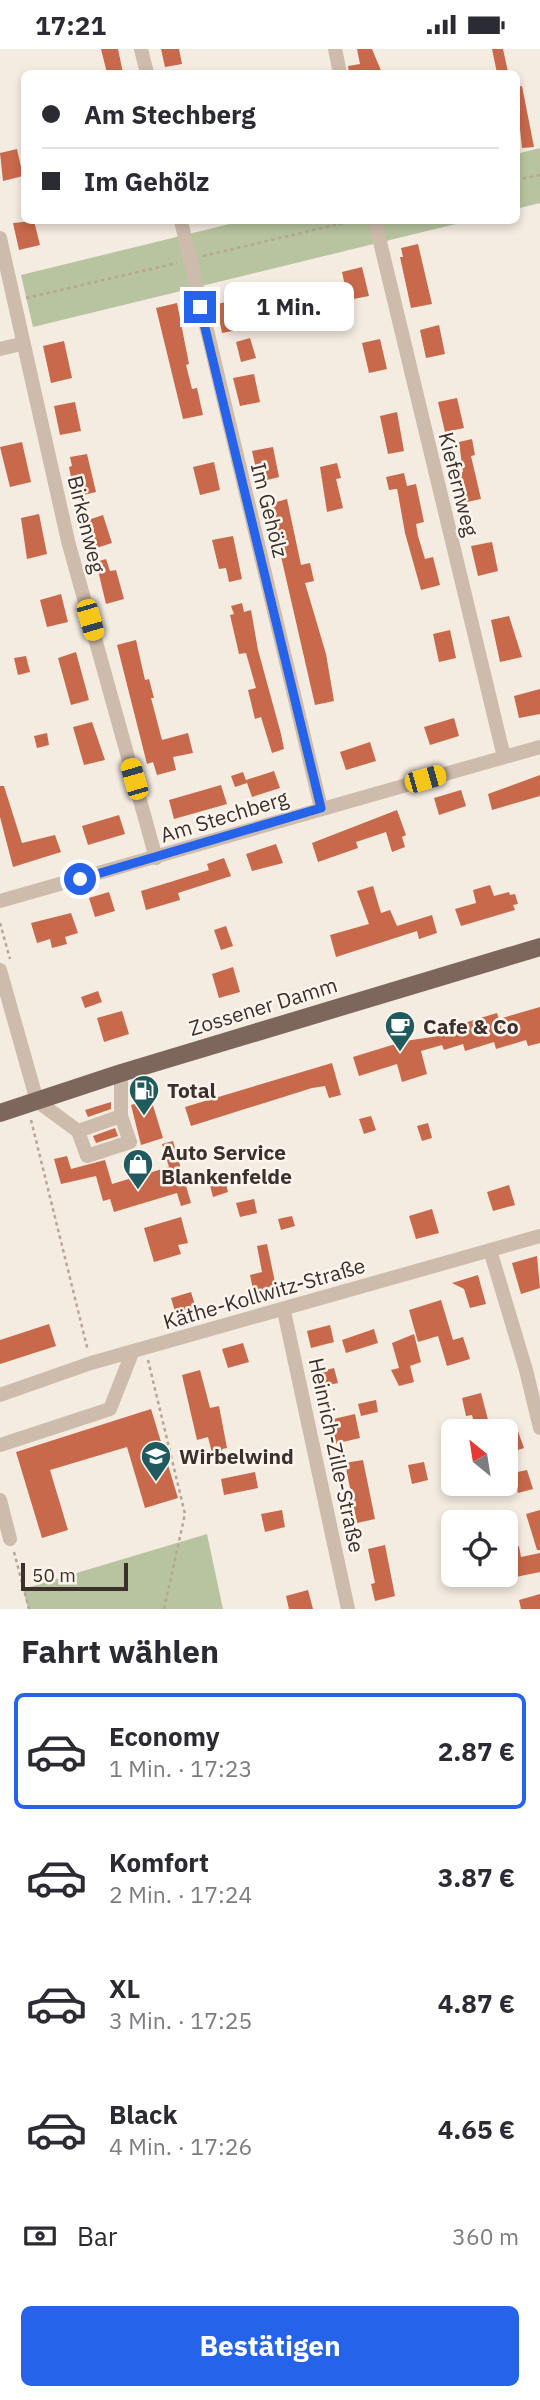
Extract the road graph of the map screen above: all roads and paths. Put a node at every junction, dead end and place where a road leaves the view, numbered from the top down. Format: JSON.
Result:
{"nodes":[{"id":1,"x":141,"y":49,"type":"edge"},
{"id":2,"x":335,"y":49,"type":"edge"},
{"id":3,"x":146,"y":70,"type":"edge"},
{"id":4,"x":339,"y":70,"type":"edge"},
{"id":5,"x":540,"y":175,"type":"edge"},
{"id":6,"x":520,"y":179,"type":"edge"},
{"id":7,"x":182,"y":224,"type":"edge"},
{"id":8,"x":376,"y":224,"type":"edge"},
{"id":9,"x":0,"y":238,"type":"edge"},
{"id":10,"x":21,"y":344,"type":"junction"},
{"id":11,"x":0,"y":349,"type":"edge"},
{"id":12,"x":540,"y":747,"type":"edge"},
{"id":13,"x":504,"y":757,"type":"junction"},
{"id":14,"x":321,"y":808,"type":"junction"},
{"id":15,"x":156,"y":858,"type":"junction"},
{"id":16,"x":0,"y":901,"type":"edge"},
{"id":17,"x":540,"y":947,"type":"edge"},
{"id":18,"x":0,"y":970,"type":"edge"},
{"id":19,"x":121,"y":1073,"type":"junction"},
{"id":20,"x":33,"y":1109,"type":"junction"},
{"id":21,"x":0,"y":1113,"type":"edge"},
{"id":22,"x":121,"y":1116,"type":"junction"},
{"id":23,"x":79,"y":1131,"type":"junction"},
{"id":24,"x":540,"y":1236,"type":"edge"},
{"id":25,"x":490,"y":1250,"type":"junction"},
{"id":26,"x":284,"y":1311,"type":"junction"},
{"id":27,"x":138,"y":1350,"type":"junction"},
{"id":28,"x":91,"y":1363,"type":"junction"},
{"id":29,"x":0,"y":1395,"type":"edge"},
{"id":30,"x":540,"y":1428,"type":"edge"},
{"id":31,"x":0,"y":1445,"type":"edge"},
{"id":32,"x":0,"y":1500,"type":"edge"},
{"id":33,"x":10,"y":1539,"type":"joint"},
{"id":34,"x":29,"y":1609,"type":"edge"},
{"id":35,"x":164,"y":1609,"type":"edge"},
{"id":36,"x":348,"y":1609,"type":"edge"}],
"edges":[{"from":1,"to":3,"type":"street"},
{"from":2,"to":4,"type":"street"},
{"from":5,"to":6,"type":"path"},
{"from":7,"to":14,"type":"street","name":"Im Gehölz"},
{"from":8,"to":13,"type":"street","name":"Kiefernweg"},
{"from":9,"to":10,"type":"street","name":"Birkenweg"},
{"from":10,"to":11,"type":"street"},
{"from":10,"to":15,"type":"street","name":"Birkenweg"},
{"from":12,"to":13,"type":"street","name":"Am Stechberg"},
{"from":13,"to":14,"type":"street","name":"Am Stechberg"},
{"from":14,"to":15,"type":"street","name":"Am Stechberg"},
{"from":15,"to":16,"type":"street","name":"Am Stechberg"},
{"from":17,"to":19,"type":"main road","name":"Zossener Damm"},
{"from":18,"to":20,"type":"street"},
{"from":19,"to":20,"type":"main road","name":"Zossener Damm"},
{"from":19,"to":22,"type":"street"},
{"from":20,"to":21,"type":"main road","name":"Zossener Damm"},
{"from":20,"to":23,"type":"street"},
{"from":20,"to":28,"type":"path"},
{"from":22,"to":23,"type":"street"},
{"from":22,"to":23,"type":"street"},
{"from":24,"to":25,"type":"street","name":"Käthe-Kollwitz-Straße"},
{"from":25,"to":26,"type":"street","name":"Käthe-Kollwitz-Straße"},
{"from":25,"to":30,"type":"street"},
{"from":26,"to":27,"type":"street","name":"Käthe-Kollwitz-Straße"},
{"from":26,"to":36,"type":"street","name":"Heinrich-Zille-Straße"},
{"from":27,"to":28,"type":"street","name":"Käthe-Kollwitz-Straße"},
{"from":27,"to":31,"type":"street"},
{"from":27,"to":35,"type":"path"},
{"from":28,"to":29,"type":"street","name":"Käthe-Kollwitz-Straße"},
{"from":32,"to":33,"type":"street"},
{"from":33,"to":34,"type":"path"}]}
